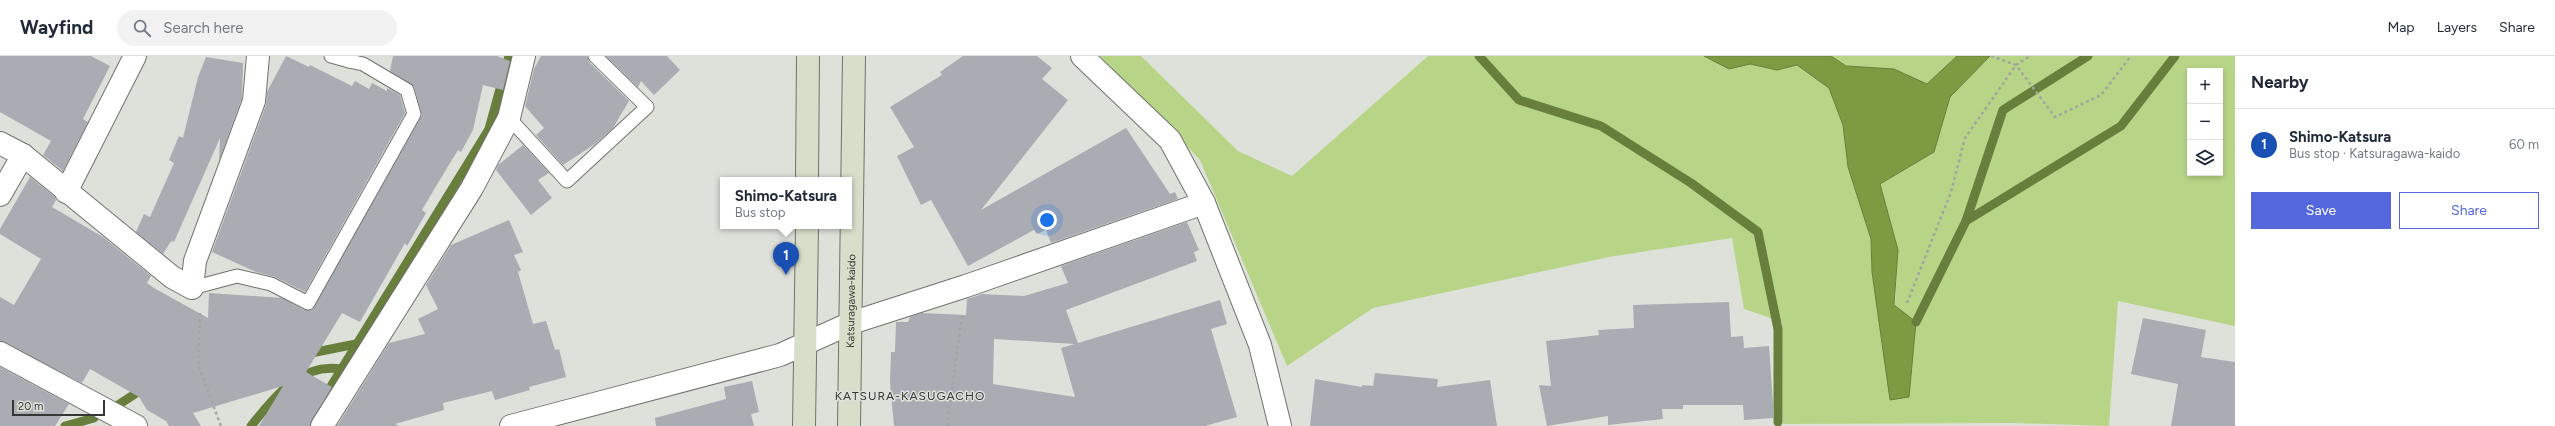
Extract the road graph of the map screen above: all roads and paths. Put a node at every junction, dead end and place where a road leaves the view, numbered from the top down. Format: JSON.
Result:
{"nodes":[{"id":1,"x":135,"y":56,"type":"edge"},
{"id":2,"x":258,"y":56,"type":"edge"},
{"id":3,"x":331,"y":56,"type":"edge"},
{"id":4,"x":524,"y":56,"type":"edge"},
{"id":5,"x":595,"y":56,"type":"edge"},
{"id":6,"x":808,"y":56,"type":"edge"},
{"id":7,"x":854,"y":56,"type":"edge"},
{"id":8,"x":1082,"y":56,"type":"edge"},
{"id":9,"x":1992,"y":56,"type":"edge"},
{"id":10,"x":2030,"y":56,"type":"edge"},
{"id":11,"x":2131,"y":56,"type":"edge"},
{"id":12,"x":349,"y":59,"type":"edge"},
{"id":13,"x":2016,"y":65,"type":"junction"},
{"id":14,"x":509,"y":118,"type":"junction"},
{"id":15,"x":0,"y":143,"type":"edge"},
{"id":16,"x":23,"y":155,"type":"junction"},
{"id":17,"x":807,"y":177,"type":"edge"},
{"id":18,"x":66,"y":192,"type":"junction"},
{"id":19,"x":0,"y":195,"type":"edge"},
{"id":20,"x":1204,"y":203,"type":"junction"},
{"id":21,"x":807,"y":229,"type":"edge"},
{"id":22,"x":197,"y":286,"type":"junction"},
{"id":23,"x":966,"y":286,"type":"junction"},
{"id":24,"x":1908,"y":303,"type":"dead end"},
{"id":25,"x":851,"y":323,"type":"junction"},
{"id":26,"x":806,"y":343,"type":"junction"},
{"id":27,"x":0,"y":353,"type":"edge"},
{"id":28,"x":111,"y":420,"type":"edge"},
{"id":29,"x":136,"y":426,"type":"edge"},
{"id":30,"x":221,"y":426,"type":"edge"},
{"id":31,"x":322,"y":426,"type":"edge"},
{"id":32,"x":511,"y":426,"type":"edge"},
{"id":33,"x":804,"y":426,"type":"edge"},
{"id":34,"x":849,"y":426,"type":"edge"},
{"id":35,"x":947,"y":426,"type":"edge"},
{"id":36,"x":1280,"y":426,"type":"edge"}],
"edges":[{"from":1,"to":18,"type":"street"},
{"from":2,"to":22,"type":"street"},
{"from":3,"to":12,"type":"lane"},
{"from":4,"to":14,"type":"street"},
{"from":5,"to":14,"type":"lane"},
{"from":6,"to":17,"type":"street"},
{"from":7,"to":25,"type":"street","name":"Katsuragawa-kaido"},
{"from":8,"to":20,"type":"street"},
{"from":9,"to":13,"type":"path"},
{"from":10,"to":13,"type":"path"},
{"from":11,"to":13,"type":"path"},
{"from":12,"to":22,"type":"lane"},
{"from":13,"to":24,"type":"path"},
{"from":14,"to":31,"type":"street"},
{"from":15,"to":16,"type":"street"},
{"from":16,"to":18,"type":"street"},
{"from":16,"to":19,"type":"street"},
{"from":18,"to":22,"type":"street"},
{"from":20,"to":23,"type":"street"},
{"from":20,"to":36,"type":"street"},
{"from":21,"to":26,"type":"street"},
{"from":22,"to":30,"type":"path"},
{"from":23,"to":25,"type":"street"},
{"from":23,"to":35,"type":"path"},
{"from":25,"to":26,"type":"street"},
{"from":25,"to":34,"type":"street","name":"Katsuragawa-kaido"},
{"from":26,"to":32,"type":"street"},
{"from":26,"to":33,"type":"street"},
{"from":27,"to":28,"type":"street"},
{"from":28,"to":29,"type":"street"}]}
